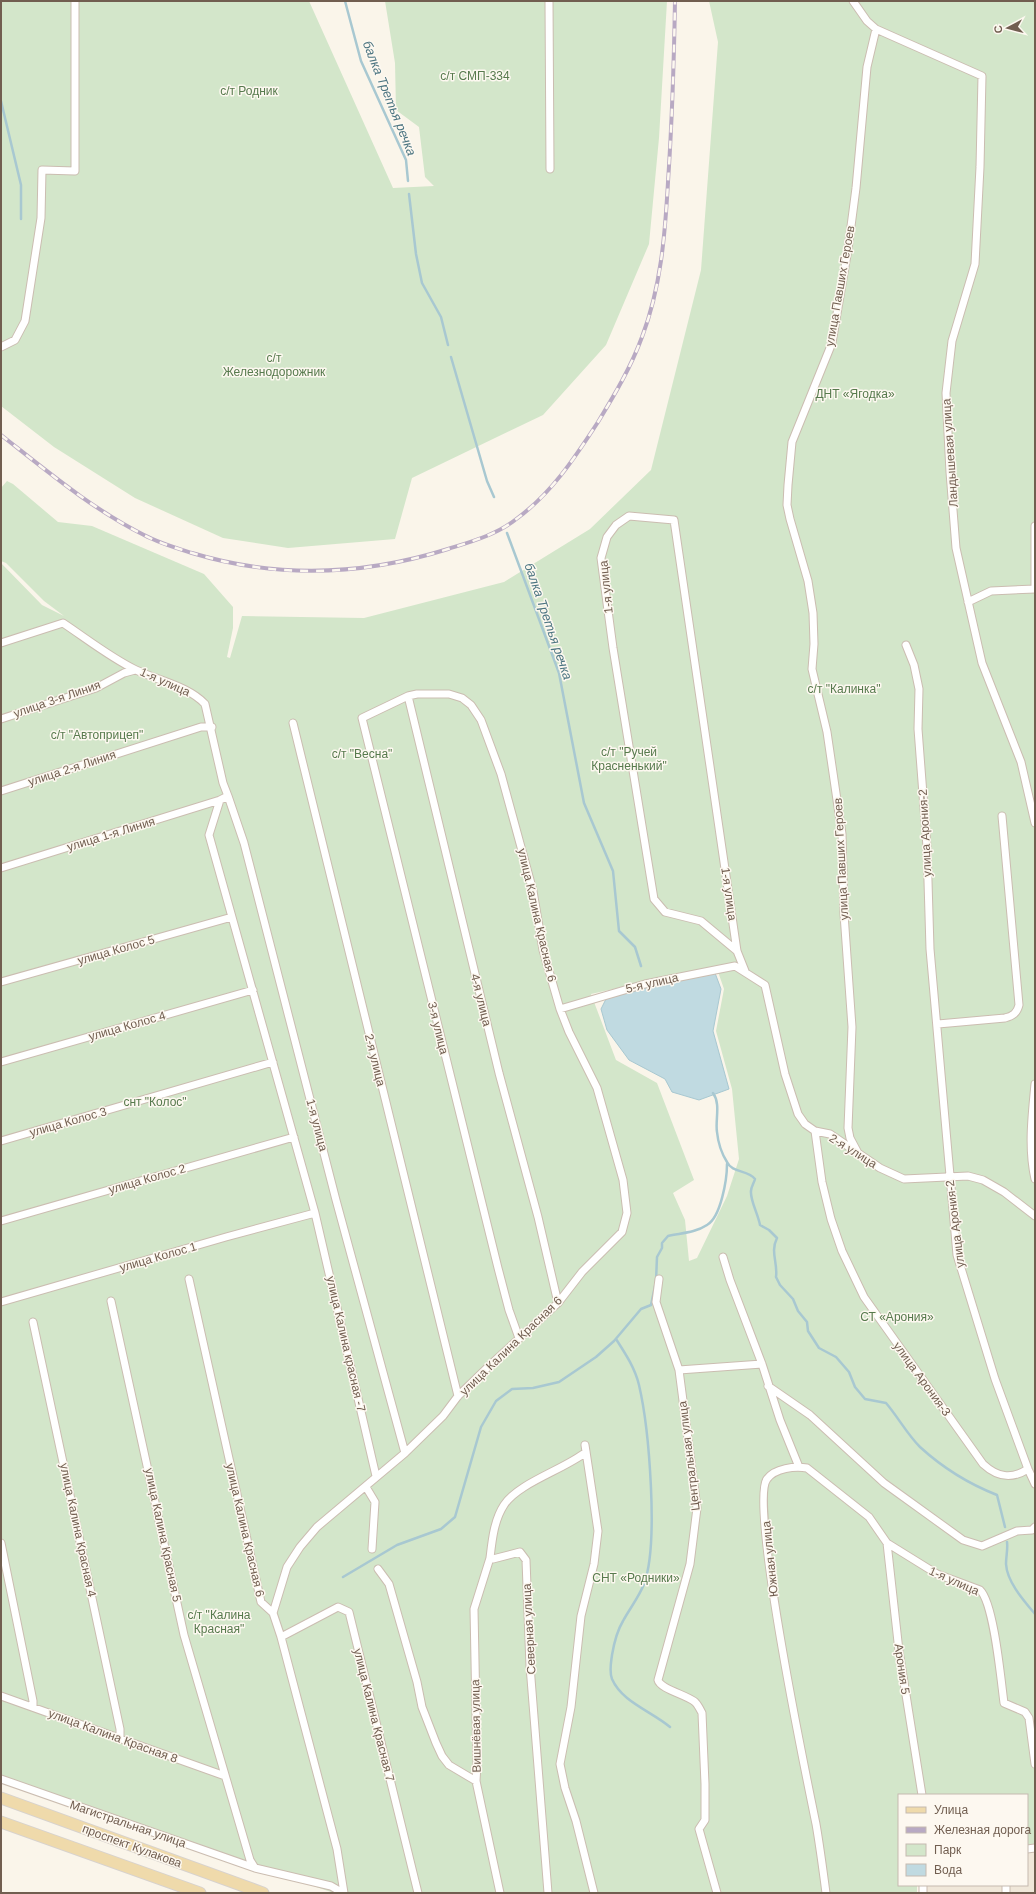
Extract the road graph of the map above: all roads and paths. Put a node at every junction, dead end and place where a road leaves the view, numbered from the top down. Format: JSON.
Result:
{"nodes":[{"id":1,"x":75,"y":1,"type":"edge"},
{"id":2,"x":549,"y":1,"type":"edge"},
{"id":3,"x":853,"y":1,"type":"edge"},
{"id":4,"x":876,"y":29,"type":"junction"},
{"id":5,"x":550,"y":169,"type":"dead end"},
{"id":6,"x":1,"y":347,"type":"edge"},
{"id":7,"x":1035,"y":526,"type":"edge"},
{"id":8,"x":1035,"y":589,"type":"edge"},
{"id":9,"x":968,"y":602,"type":"junction"},
{"id":10,"x":1,"y":643,"type":"edge"},
{"id":11,"x":906,"y":645,"type":"dead end"},
{"id":12,"x":135,"y":670,"type":"junction"},
{"id":13,"x":408,"y":696,"type":"junction"},
{"id":14,"x":1,"y":719,"type":"edge"},
{"id":15,"x":293,"y":723,"type":"dead end"},
{"id":16,"x":212,"y":727,"type":"junction"},
{"id":17,"x":1,"y":791,"type":"edge"},
{"id":18,"x":228,"y":796,"type":"junction"},
{"id":19,"x":220,"y":800,"type":"junction"},
{"id":20,"x":1002,"y":816,"type":"dead end"},
{"id":21,"x":1035,"y":823,"type":"edge"},
{"id":22,"x":1,"y":868,"type":"edge"},
{"id":23,"x":232,"y":917,"type":"junction"},
{"id":24,"x":738,"y":951,"type":"junction"},
{"id":25,"x":745,"y":971,"type":"junction"},
{"id":26,"x":1,"y":982,"type":"edge"},
{"id":27,"x":253,"y":990,"type":"junction"},
{"id":28,"x":560,"y":1009,"type":"junction"},
{"id":29,"x":938,"y":1024,"type":"junction"},
{"id":30,"x":1,"y":1062,"type":"edge"},
{"id":31,"x":273,"y":1062,"type":"junction"},
{"id":32,"x":1035,"y":1084,"type":"edge"},
{"id":33,"x":816,"y":1131,"type":"junction"},
{"id":34,"x":294,"y":1137,"type":"junction"},
{"id":35,"x":1,"y":1141,"type":"edge"},
{"id":36,"x":858,"y":1153,"type":"junction"},
{"id":37,"x":950,"y":1176,"type":"junction"},
{"id":38,"x":1035,"y":1179,"type":"edge"},
{"id":39,"x":315,"y":1213,"type":"junction"},
{"id":40,"x":1035,"y":1216,"type":"edge"},
{"id":41,"x":1,"y":1221,"type":"edge"},
{"id":42,"x":723,"y":1257,"type":"dead end"},
{"id":43,"x":190,"y":1278,"type":"dead end"},
{"id":44,"x":659,"y":1279,"type":"dead end"},
{"id":45,"x":111,"y":1301,"type":"dead end"},
{"id":46,"x":1,"y":1302,"type":"edge"},
{"id":47,"x":558,"y":1303,"type":"junction"},
{"id":48,"x":33,"y":1322,"type":"dead end"},
{"id":49,"x":519,"y":1338,"type":"junction"},
{"id":50,"x":762,"y":1364,"type":"junction"},
{"id":51,"x":679,"y":1370,"type":"junction"},
{"id":52,"x":768,"y":1386,"type":"junction"},
{"id":53,"x":458,"y":1396,"type":"junction"},
{"id":54,"x":405,"y":1453,"type":"junction"},
{"id":55,"x":798,"y":1463,"type":"junction"},
{"id":56,"x":1028,"y":1469,"type":"junction"},
{"id":57,"x":376,"y":1476,"type":"junction"},
{"id":58,"x":1035,"y":1484,"type":"edge"},
{"id":59,"x":366,"y":1487,"type":"junction"},
{"id":60,"x":1035,"y":1527,"type":"edge"},
{"id":61,"x":1,"y":1543,"type":"edge"},
{"id":62,"x":887,"y":1543,"type":"junction"},
{"id":63,"x":372,"y":1549,"type":"dead end"},
{"id":64,"x":490,"y":1558,"type":"junction"},
{"id":65,"x":378,"y":1569,"type":"dead end"},
{"id":66,"x":273,"y":1614,"type":"junction"},
{"id":67,"x":281,"y":1637,"type":"junction"},
{"id":68,"x":1,"y":1696,"type":"edge"},
{"id":69,"x":33,"y":1707,"type":"junction"},
{"id":70,"x":120,"y":1738,"type":"junction"},
{"id":71,"x":1035,"y":1764,"type":"edge"},
{"id":72,"x":225,"y":1776,"type":"junction"},
{"id":73,"x":1,"y":1779,"type":"edge"},
{"id":74,"x":476,"y":1781,"type":"junction"},
{"id":75,"x":922,"y":1794,"type":"edge"},
{"id":76,"x":1,"y":1798,"type":"edge"},
{"id":77,"x":1,"y":1822,"type":"edge"},
{"id":78,"x":255,"y":1868,"type":"junction"},
{"id":79,"x":200,"y":1893,"type":"edge"},
{"id":80,"x":263,"y":1893,"type":"edge"},
{"id":81,"x":343,"y":1893,"type":"edge"},
{"id":82,"x":418,"y":1893,"type":"edge"},
{"id":83,"x":500,"y":1893,"type":"edge"},
{"id":84,"x":548,"y":1893,"type":"edge"},
{"id":85,"x":594,"y":1893,"type":"edge"},
{"id":86,"x":717,"y":1893,"type":"edge"},
{"id":87,"x":826,"y":1893,"type":"edge"}],
"edges":[{"from":1,"to":6,"type":"street"},
{"from":2,"to":5,"type":"street"},
{"from":3,"to":4,"type":"street"},
{"from":4,"to":9,"type":"street","name":"Ландышевая улица"},
{"from":4,"to":36,"type":"street","name":"улица Павших Героев"},
{"from":7,"to":8,"type":"street"},
{"from":8,"to":9,"type":"street"},
{"from":9,"to":21,"type":"street","name":"Ландышевая улица"},
{"from":10,"to":12,"type":"street","name":"1-я улица"},
{"from":11,"to":29,"type":"street","name":"улица Арония-2"},
{"from":12,"to":14,"type":"street","name":"улица 3-я Линия"},
{"from":12,"to":16,"type":"street","name":"1-я улица"},
{"from":13,"to":28,"type":"street","name":"улица Калина Красная 6"},
{"from":13,"to":47,"type":"street","name":"4-я улица"},
{"from":13,"to":49,"type":"street","name":"3-я улица"},
{"from":15,"to":53,"type":"street","name":"2-я улица"},
{"from":16,"to":17,"type":"street","name":"улица 2-я Линия"},
{"from":16,"to":18,"type":"street","name":"1-я улица"},
{"from":18,"to":19,"type":"street"},
{"from":18,"to":54,"type":"street","name":"1-я улица"},
{"from":19,"to":22,"type":"street","name":"улица 1-я Линия"},
{"from":19,"to":23,"type":"street"},
{"from":20,"to":29,"type":"street"},
{"from":23,"to":26,"type":"street","name":"улица Колос 5"},
{"from":23,"to":27,"type":"street"},
{"from":24,"to":24,"type":"street","name":"1-я улица"},
{"from":24,"to":25,"type":"street","name":"1-я улица"},
{"from":25,"to":28,"type":"street","name":"5-я улица"},
{"from":25,"to":33,"type":"street","name":"2-я улица"},
{"from":27,"to":30,"type":"street","name":"улица Колос 4"},
{"from":27,"to":31,"type":"street"},
{"from":28,"to":47,"type":"street","name":"улица Калина Красная 6"},
{"from":29,"to":37,"type":"street","name":"улица Арония-2"},
{"from":31,"to":34,"type":"street"},
{"from":31,"to":35,"type":"street","name":"улица Колос 3"},
{"from":32,"to":38,"type":"street"},
{"from":33,"to":36,"type":"street","name":"2-я улица"},
{"from":33,"to":56,"type":"street","name":"улица Арония-3"},
{"from":34,"to":39,"type":"street"},
{"from":34,"to":41,"type":"street","name":"улица Колос 2"},
{"from":36,"to":37,"type":"street","name":"2-я улица"},
{"from":37,"to":40,"type":"street","name":"2-я улица"},
{"from":37,"to":56,"type":"street","name":"улица Арония-2"},
{"from":39,"to":46,"type":"street","name":"улица Колос 1"},
{"from":39,"to":57,"type":"street","name":"улица Калина красная -7"},
{"from":42,"to":50,"type":"street"},
{"from":43,"to":66,"type":"street","name":"улица Калина Красная 6"},
{"from":44,"to":51,"type":"street","name":"Центральная улица"},
{"from":45,"to":72,"type":"street","name":"улица Калина Красная 5"},
{"from":47,"to":49,"type":"street","name":"улица Калина Красная 6"},
{"from":48,"to":70,"type":"street","name":"улица Калина Красная 4"},
{"from":49,"to":53,"type":"street","name":"улица Калина Красная 6"},
{"from":50,"to":51,"type":"street"},
{"from":50,"to":52,"type":"street"},
{"from":51,"to":86,"type":"street","name":"Центральная улица"},
{"from":52,"to":55,"type":"street"},
{"from":52,"to":60,"type":"street"},
{"from":53,"to":54,"type":"street","name":"улица Калина Красная 6"},
{"from":54,"to":57,"type":"street","name":"улица Калина Красная 6"},
{"from":55,"to":62,"type":"street","name":"1-я улица"},
{"from":55,"to":87,"type":"street","name":"Южная улица"},
{"from":56,"to":58,"type":"street","name":"улица Арония-2"},
{"from":57,"to":59,"type":"street","name":"улица Калина Красная 6"},
{"from":59,"to":63,"type":"street"},
{"from":59,"to":66,"type":"street","name":"улица Калина Красная 6"},
{"from":61,"to":69,"type":"street"},
{"from":62,"to":71,"type":"street","name":"1-я улица"},
{"from":62,"to":75,"type":"street","name":"Арония 5"},
{"from":64,"to":74,"type":"street","name":"Вишнёвая улица"},
{"from":64,"to":84,"type":"street","name":"Северная улица"},
{"from":64,"to":85,"type":"street"},
{"from":65,"to":74,"type":"street"},
{"from":66,"to":67,"type":"street","name":"улица Калина Красная 6"},
{"from":67,"to":81,"type":"street","name":"улица Калина Красная 6"},
{"from":67,"to":82,"type":"street","name":"улица Калина Красная 7"},
{"from":68,"to":69,"type":"street","name":"улица Калина Красная 8"},
{"from":69,"to":70,"type":"street","name":"улица Калина Красная 8"},
{"from":70,"to":72,"type":"street","name":"улица Калина Красная 8"},
{"from":72,"to":78,"type":"street","name":"улица Калина Красная 5"},
{"from":73,"to":78,"type":"street","name":"Магистральная улица"},
{"from":74,"to":83,"type":"street","name":"Вишнёвая улица"},
{"from":76,"to":80,"type":"main road","name":"проспект Кулакова"},
{"from":77,"to":79,"type":"main road","name":"проспект Кулакова"},
{"from":78,"to":81,"type":"street","name":"Магистральная улица"}]}
